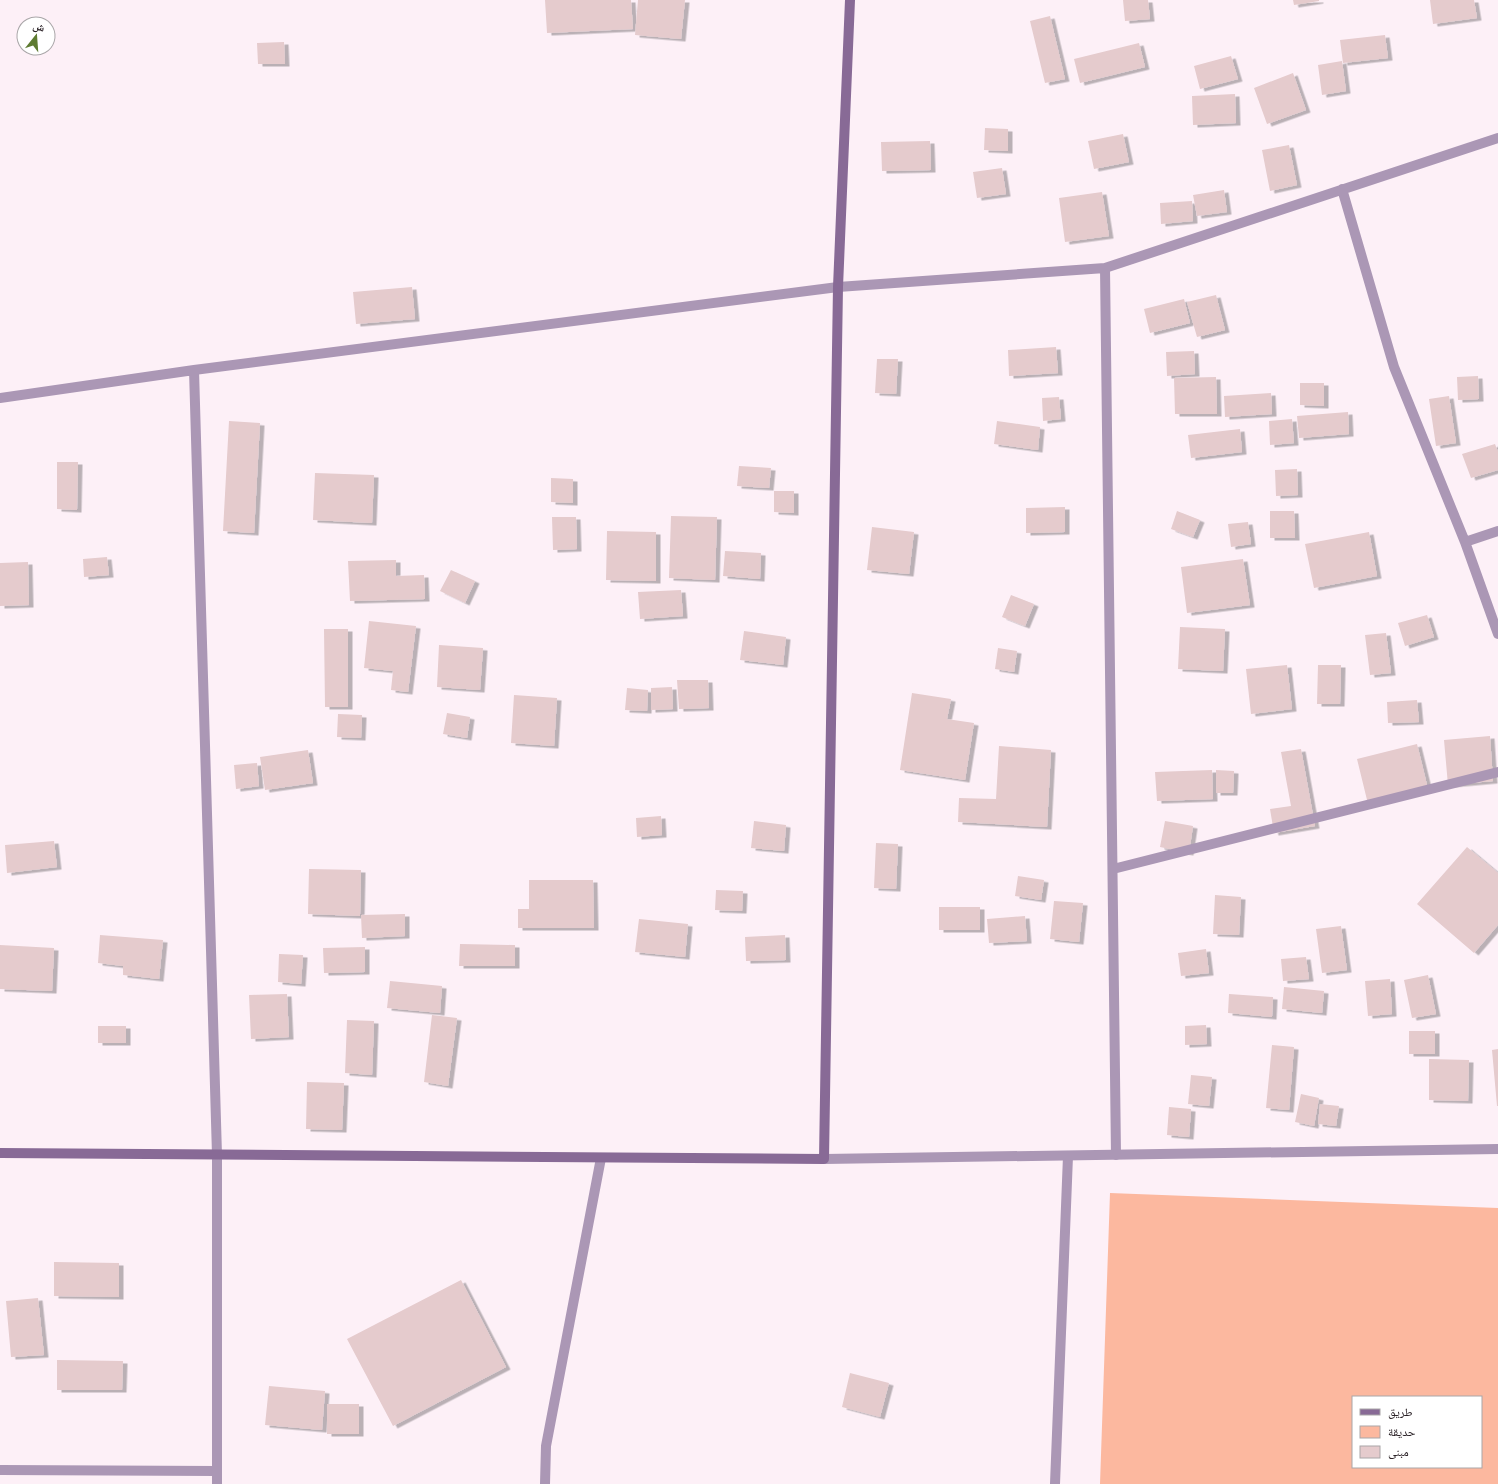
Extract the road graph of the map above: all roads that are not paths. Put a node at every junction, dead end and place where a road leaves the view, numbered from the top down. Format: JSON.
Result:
{"nodes":[{"id":1,"x":850,"y":0,"type":"edge"},
{"id":2,"x":1498,"y":138,"type":"edge"},
{"id":3,"x":1342,"y":189,"type":"junction"},
{"id":4,"x":1105,"y":268,"type":"junction"},
{"id":5,"x":838,"y":287,"type":"junction"},
{"id":6,"x":194,"y":370,"type":"junction"},
{"id":7,"x":0,"y":398,"type":"edge"},
{"id":8,"x":1498,"y":531,"type":"edge"},
{"id":9,"x":1465,"y":542,"type":"junction"},
{"id":10,"x":1498,"y":634,"type":"edge"},
{"id":11,"x":1498,"y":772,"type":"edge"},
{"id":12,"x":1113,"y":869,"type":"junction"},
{"id":13,"x":1498,"y":1149,"type":"edge"},
{"id":14,"x":0,"y":1153,"type":"edge"},
{"id":15,"x":217,"y":1155,"type":"junction"},
{"id":16,"x":1116,"y":1155,"type":"junction"},
{"id":17,"x":1068,"y":1156,"type":"junction"},
{"id":18,"x":601,"y":1158,"type":"junction"},
{"id":19,"x":824,"y":1159,"type":"junction"},
{"id":20,"x":0,"y":1470,"type":"edge"},
{"id":21,"x":217,"y":1471,"type":"junction"},
{"id":22,"x":217,"y":1484,"type":"edge"},
{"id":23,"x":545,"y":1484,"type":"edge"},
{"id":24,"x":1055,"y":1484,"type":"edge"}],
"edges":[{"from":1,"to":5,"type":"main road"},
{"from":2,"to":3,"type":"street"},
{"from":3,"to":4,"type":"street"},
{"from":3,"to":9,"type":"street"},
{"from":4,"to":5,"type":"street"},
{"from":4,"to":12,"type":"street"},
{"from":5,"to":6,"type":"street"},
{"from":5,"to":19,"type":"main road"},
{"from":6,"to":7,"type":"street"},
{"from":6,"to":15,"type":"street"},
{"from":8,"to":9,"type":"street"},
{"from":9,"to":10,"type":"street"},
{"from":11,"to":12,"type":"street"},
{"from":12,"to":16,"type":"street"},
{"from":13,"to":16,"type":"street"},
{"from":14,"to":15,"type":"main road"},
{"from":15,"to":18,"type":"main road"},
{"from":15,"to":21,"type":"street"},
{"from":16,"to":17,"type":"street"},
{"from":17,"to":19,"type":"street"},
{"from":17,"to":24,"type":"street"},
{"from":18,"to":19,"type":"main road"},
{"from":18,"to":23,"type":"street"},
{"from":20,"to":21,"type":"street"},
{"from":21,"to":22,"type":"street"}]}
